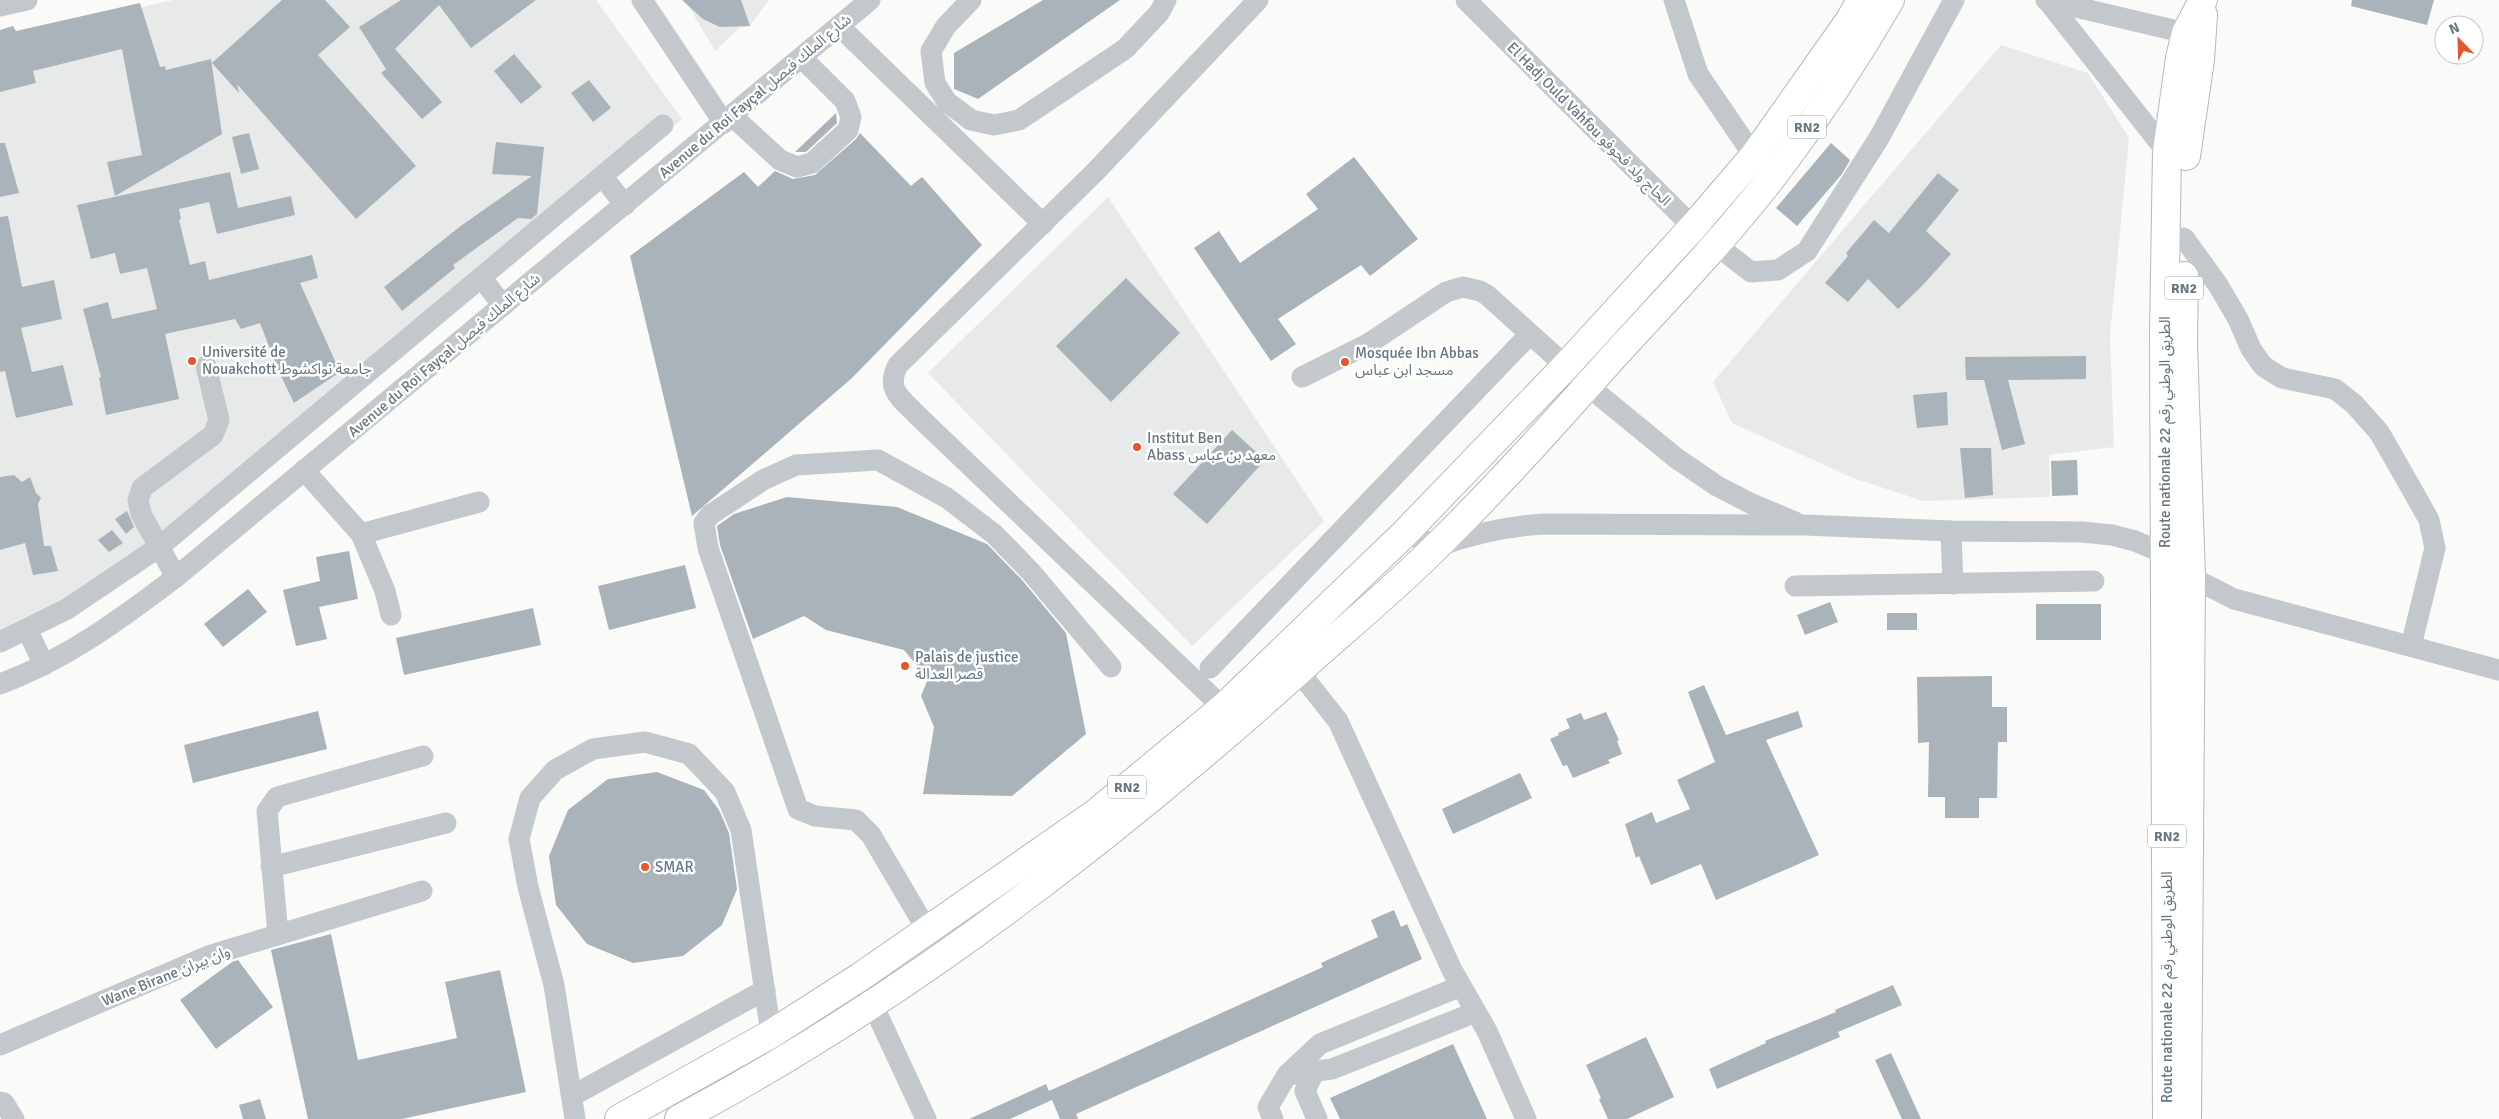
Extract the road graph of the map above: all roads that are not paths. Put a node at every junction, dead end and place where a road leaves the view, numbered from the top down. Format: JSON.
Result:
{"nodes":[{"id":1,"x":27,"y":0,"type":"edge"},
{"id":2,"x":642,"y":0,"type":"edge"},
{"id":3,"x":870,"y":0,"type":"edge"},
{"id":4,"x":971,"y":0,"type":"edge"},
{"id":5,"x":1166,"y":0,"type":"edge"},
{"id":6,"x":1258,"y":0,"type":"edge"},
{"id":7,"x":1466,"y":0,"type":"edge"},
{"id":8,"x":1674,"y":0,"type":"edge"},
{"id":9,"x":1861,"y":0,"type":"edge"},
{"id":10,"x":1890,"y":0,"type":"edge"},
{"id":11,"x":1954,"y":0,"type":"edge"},
{"id":12,"x":2046,"y":0,"type":"edge"},
{"id":13,"x":2203,"y":0,"type":"edge"},
{"id":14,"x":0,"y":6,"type":"edge"},
{"id":15,"x":840,"y":27,"type":"junction"},
{"id":16,"x":2195,"y":33,"type":"junction"},
{"id":17,"x":802,"y":58,"type":"junction"},
{"id":18,"x":728,"y":120,"type":"junction"},
{"id":19,"x":663,"y":125,"type":"dead end"},
{"id":20,"x":2167,"y":152,"type":"junction"},
{"id":21,"x":1754,"y":156,"type":"junction"},
{"id":22,"x":602,"y":176,"type":"junction"},
{"id":23,"x":625,"y":205,"type":"junction"},
{"id":24,"x":1042,"y":224,"type":"junction"},
{"id":25,"x":1693,"y":227,"type":"junction"},
{"id":26,"x":2184,"y":238,"type":"junction"},
{"id":27,"x":1714,"y":246,"type":"junction"},
{"id":28,"x":481,"y":277,"type":"junction"},
{"id":29,"x":503,"y":306,"type":"junction"},
{"id":30,"x":1530,"y":334,"type":"junction"},
{"id":31,"x":206,"y":366,"type":"dead end"},
{"id":32,"x":1566,"y":366,"type":"junction"},
{"id":33,"x":1302,"y":377,"type":"dead end"},
{"id":34,"x":1588,"y":386,"type":"junction"},
{"id":35,"x":304,"y":470,"type":"junction"},
{"id":36,"x":479,"y":502,"type":"dead end"},
{"id":37,"x":1805,"y":525,"type":"junction"},
{"id":38,"x":1952,"y":531,"type":"junction"},
{"id":39,"x":1405,"y":533,"type":"junction"},
{"id":40,"x":362,"y":534,"type":"junction"},
{"id":41,"x":159,"y":546,"type":"junction"},
{"id":42,"x":1438,"y":546,"type":"junction"},
{"id":43,"x":2166,"y":554,"type":"junction"},
{"id":44,"x":176,"y":576,"type":"junction"},
{"id":45,"x":2191,"y":576,"type":"junction"},
{"id":46,"x":2094,"y":581,"type":"dead end"},
{"id":47,"x":1953,"y":584,"type":"junction"},
{"id":48,"x":1795,"y":586,"type":"dead end"},
{"id":49,"x":391,"y":615,"type":"dead end"},
{"id":50,"x":27,"y":629,"type":"junction"},
{"id":51,"x":0,"y":642,"type":"edge"},
{"id":52,"x":2411,"y":646,"type":"junction"},
{"id":53,"x":1291,"y":661,"type":"junction"},
{"id":54,"x":44,"y":665,"type":"junction"},
{"id":55,"x":1111,"y":667,"type":"dead end"},
{"id":56,"x":1210,"y":668,"type":"dead end"},
{"id":57,"x":2499,"y":670,"type":"edge"},
{"id":58,"x":0,"y":684,"type":"edge"},
{"id":59,"x":1232,"y":716,"type":"junction"},
{"id":60,"x":423,"y":756,"type":"dead end"},
{"id":61,"x":446,"y":823,"type":"dead end"},
{"id":62,"x":271,"y":867,"type":"junction"},
{"id":63,"x":422,"y":890,"type":"dead end"},
{"id":64,"x":927,"y":930,"type":"junction"},
{"id":65,"x":278,"y":935,"type":"junction"},
{"id":66,"x":1461,"y":986,"type":"junction"},
{"id":67,"x":765,"y":990,"type":"junction"},
{"id":68,"x":872,"y":1003,"type":"junction"},
{"id":69,"x":1476,"y":1012,"type":"junction"},
{"id":70,"x":771,"y":1034,"type":"junction"},
{"id":71,"x":0,"y":1045,"type":"edge"},
{"id":72,"x":1314,"y":1072,"type":"junction"},
{"id":73,"x":1287,"y":1075,"type":"junction"},
{"id":74,"x":572,"y":1096,"type":"junction"},
{"id":75,"x":0,"y":1102,"type":"edge"},
{"id":76,"x":14,"y":1119,"type":"edge"},
{"id":77,"x":575,"y":1119,"type":"edge"},
{"id":78,"x":619,"y":1119,"type":"edge"},
{"id":79,"x":679,"y":1119,"type":"edge"},
{"id":80,"x":926,"y":1119,"type":"edge"},
{"id":81,"x":1273,"y":1119,"type":"edge"},
{"id":82,"x":1317,"y":1119,"type":"edge"},
{"id":83,"x":1526,"y":1119,"type":"edge"},
{"id":84,"x":2167,"y":1119,"type":"edge"},
{"id":85,"x":2187,"y":1119,"type":"edge"}],
"edges":[{"from":1,"to":14,"type":"street"},
{"from":2,"to":18,"type":"street"},
{"from":3,"to":15,"type":"street","name":"Avenue du Roi Fayçal شارع الملك فيصل"},
{"from":4,"to":5,"type":"street"},
{"from":6,"to":24,"type":"street"},
{"from":7,"to":25,"type":"street","name":"El Hadj Ould Vahfou الحاج ولد فحوفو"},
{"from":8,"to":21,"type":"street"},
{"from":9,"to":21,"type":"highway","number":"RN2"},
{"from":10,"to":27,"type":"highway","number":"RN2"},
{"from":11,"to":27,"type":"street","name":"El Hadj Ould Vahfou الحاج ولد فحوفو"},
{"from":12,"to":16,"type":"street"},
{"from":12,"to":20,"type":"street"},
{"from":13,"to":16,"type":"highway","name":"Route nationale 22 الطريق الوطني رقم","number":"RN2"},
{"from":15,"to":17,"type":"street","name":"Avenue du Roi Fayçal شارع الملك فيصل"},
{"from":15,"to":24,"type":"street"},
{"from":16,"to":20,"type":"highway","name":"Route nationale 22 الطريق الوطني رقم","number":"RN2"},
{"from":16,"to":26,"type":"highway","name":"Route nationale 22 الطريق الوطني رقم","number":"RN2"},
{"from":17,"to":18,"type":"street","name":"Avenue du Roi Fayçal شارع الملك فيصل"},
{"from":17,"to":18,"type":"street"},
{"from":18,"to":23,"type":"street","name":"Avenue du Roi Fayçal شارع الملك فيصل"},
{"from":19,"to":22,"type":"street"},
{"from":20,"to":43,"type":"highway","name":"Route nationale 22 الطريق الوطني رقم","number":"RN2"},
{"from":21,"to":25,"type":"highway","number":"RN2"},
{"from":22,"to":23,"type":"street"},
{"from":22,"to":28,"type":"street"},
{"from":23,"to":29,"type":"street","name":"Avenue du Roi Fayçal شارع الملك فيصل"},
{"from":24,"to":59,"type":"street"},
{"from":25,"to":27,"type":"street","name":"El Hadj Ould Vahfou الحاج ولد فحوفو"},
{"from":25,"to":32,"type":"highway","number":"RN2"},
{"from":26,"to":45,"type":"highway","name":"Route nationale 22 الطريق الوطني رقم","number":"RN2"},
{"from":26,"to":52,"type":"street"},
{"from":27,"to":34,"type":"highway","number":"RN2"},
{"from":28,"to":29,"type":"street"},
{"from":28,"to":41,"type":"street"},
{"from":29,"to":35,"type":"street","name":"Avenue du Roi Fayçal شارع الملك فيصل"},
{"from":30,"to":32,"type":"street"},
{"from":30,"to":33,"type":"street"},
{"from":30,"to":56,"type":"street"},
{"from":31,"to":41,"type":"street"},
{"from":32,"to":34,"type":"street"},
{"from":32,"to":39,"type":"highway","number":"RN2"},
{"from":34,"to":37,"type":"street"},
{"from":34,"to":42,"type":"highway","number":"RN2"},
{"from":35,"to":40,"type":"street"},
{"from":35,"to":44,"type":"street","name":"Avenue du Roi Fayçal شارع الملك فيصل"},
{"from":36,"to":40,"type":"street"},
{"from":37,"to":38,"type":"street"},
{"from":37,"to":42,"type":"street"},
{"from":38,"to":43,"type":"street"},
{"from":38,"to":47,"type":"street"},
{"from":39,"to":42,"type":"street"},
{"from":39,"to":53,"type":"highway","number":"RN2"},
{"from":40,"to":49,"type":"street"},
{"from":41,"to":44,"type":"street"},
{"from":41,"to":50,"type":"street"},
{"from":42,"to":53,"type":"highway","number":"RN2"},
{"from":43,"to":45,"type":"street"},
{"from":43,"to":84,"type":"highway","name":"Route nationale 22 الطريق الوطني رقم","number":"RN2"},
{"from":44,"to":54,"type":"street","name":"Avenue du Roi Fayçal شارع الملك فيصل"},
{"from":45,"to":52,"type":"street"},
{"from":45,"to":85,"type":"highway","name":"Route nationale 22 الطريق الوطني رقم","number":"RN2"},
{"from":46,"to":47,"type":"street"},
{"from":47,"to":48,"type":"street"},
{"from":50,"to":51,"type":"street"},
{"from":50,"to":54,"type":"street"},
{"from":52,"to":57,"type":"street"},
{"from":53,"to":59,"type":"highway","number":"RN2"},
{"from":53,"to":66,"type":"street"},
{"from":54,"to":58,"type":"street","name":"Avenue du Roi Fayçal شارع الملك فيصل"},
{"from":55,"to":64,"type":"street"},
{"from":59,"to":64,"type":"highway","number":"RN2"},
{"from":59,"to":68,"type":"highway","number":"RN2"},
{"from":60,"to":62,"type":"street"},
{"from":61,"to":62,"type":"street"},
{"from":62,"to":65,"type":"street"},
{"from":63,"to":65,"type":"street","name":"Wane Birane وان بيران"},
{"from":64,"to":70,"type":"highway","number":"RN2"},
{"from":65,"to":71,"type":"street","name":"Wane Birane وان بيران"},
{"from":66,"to":69,"type":"street"},
{"from":66,"to":73,"type":"street"},
{"from":67,"to":70,"type":"street"},
{"from":67,"to":74,"type":"street"},
{"from":67,"to":74,"type":"street"},
{"from":68,"to":79,"type":"highway","number":"RN2"},
{"from":68,"to":80,"type":"street"},
{"from":69,"to":72,"type":"street"},
{"from":69,"to":83,"type":"street"},
{"from":70,"to":78,"type":"highway","number":"RN2"},
{"from":72,"to":73,"type":"street"},
{"from":72,"to":82,"type":"street"},
{"from":73,"to":81,"type":"street"},
{"from":74,"to":77,"type":"street"},
{"from":75,"to":76,"type":"street"}]}
